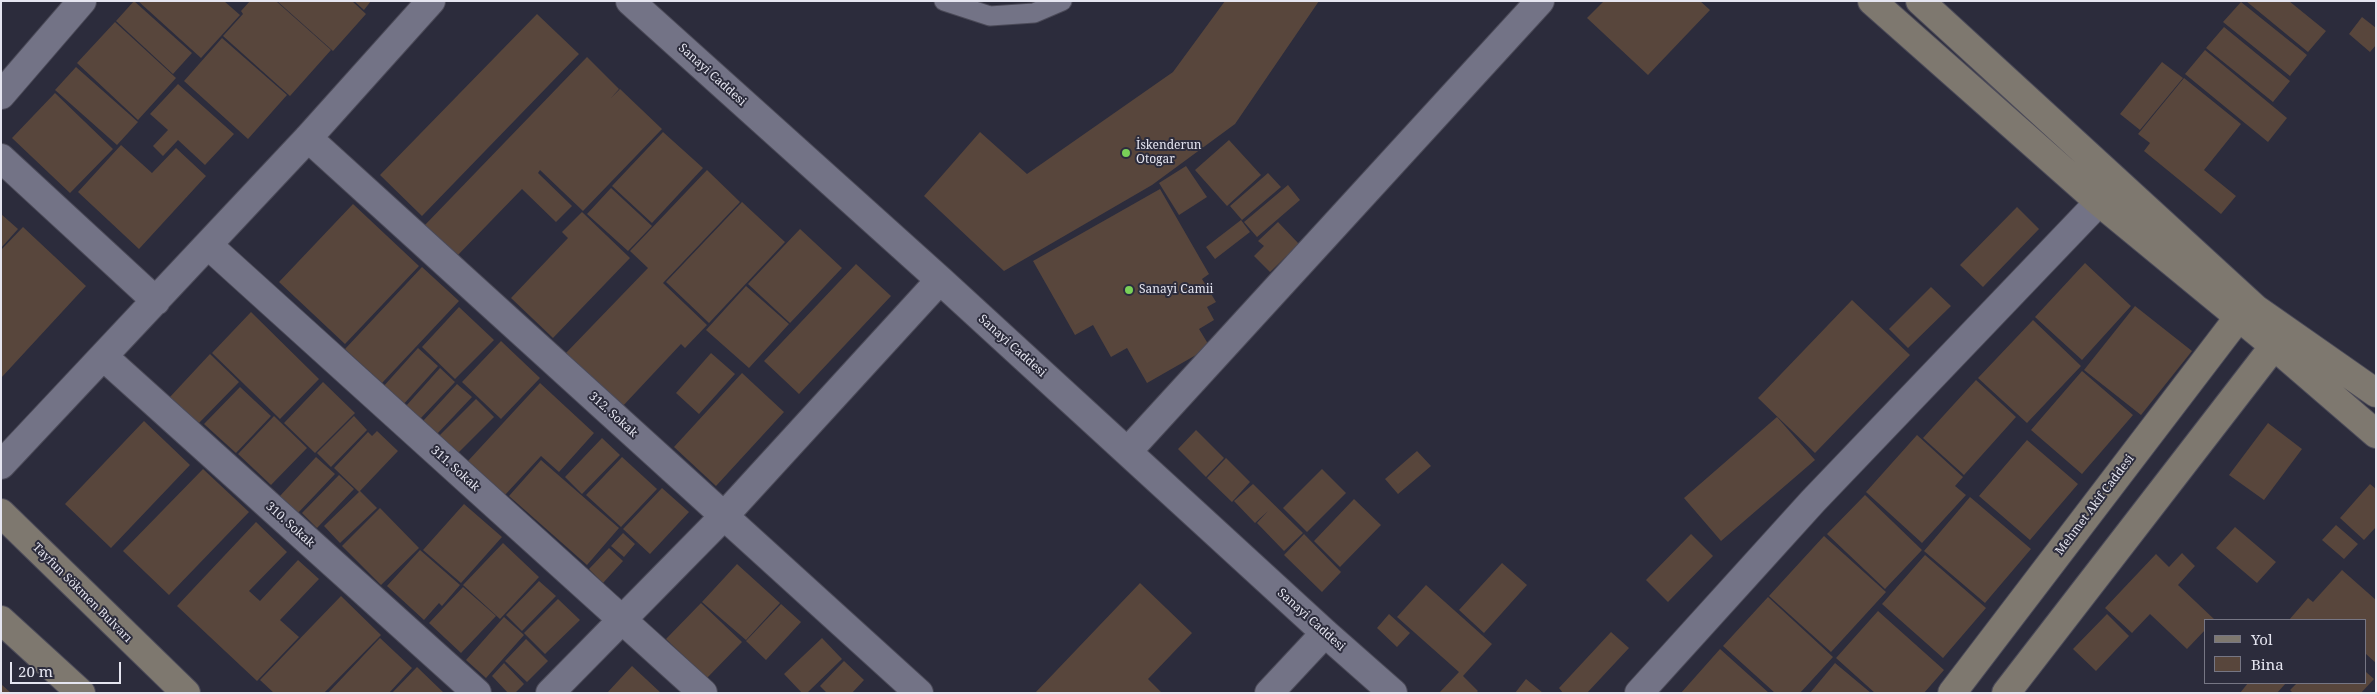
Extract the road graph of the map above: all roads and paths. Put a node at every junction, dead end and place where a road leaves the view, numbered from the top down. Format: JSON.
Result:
{"nodes":[{"id":1,"x":82,"y":1,"type":"edge"},
{"id":2,"x":430,"y":1,"type":"edge"},
{"id":3,"x":446,"y":1,"type":"edge"},
{"id":4,"x":630,"y":1,"type":"edge"},
{"id":5,"x":944,"y":1,"type":"edge"},
{"id":6,"x":1062,"y":1,"type":"edge"},
{"id":7,"x":1540,"y":1,"type":"edge"},
{"id":8,"x":1872,"y":1,"type":"edge"},
{"id":9,"x":1920,"y":1,"type":"edge"},
{"id":10,"x":406,"y":31,"type":"junction"},
{"id":11,"x":1,"y":95,"type":"edge"},
{"id":12,"x":308,"y":138,"type":"junction"},
{"id":13,"x":1,"y":158,"type":"edge"},
{"id":14,"x":2099,"y":202,"type":"junction"},
{"id":15,"x":208,"y":245,"type":"junction"},
{"id":16,"x":940,"y":280,"type":"junction"},
{"id":17,"x":156,"y":301,"type":"junction"},
{"id":18,"x":2238,"y":318,"type":"junction"},
{"id":19,"x":2274,"y":346,"type":"junction"},
{"id":20,"x":104,"y":357,"type":"junction"},
{"id":21,"x":2376,"y":393,"type":"edge"},
{"id":22,"x":2376,"y":434,"type":"edge"},
{"id":23,"x":1128,"y":451,"type":"junction"},
{"id":24,"x":1,"y":465,"type":"edge"},
{"id":25,"x":1,"y":513,"type":"edge"},
{"id":26,"x":724,"y":516,"type":"junction"},
{"id":27,"x":1,"y":620,"type":"edge"},
{"id":28,"x":623,"y":620,"type":"junction"},
{"id":29,"x":1324,"y":634,"type":"junction"},
{"id":30,"x":82,"y":693,"type":"edge"},
{"id":31,"x":186,"y":693,"type":"edge"},
{"id":32,"x":477,"y":693,"type":"edge"},
{"id":33,"x":550,"y":693,"type":"edge"},
{"id":34,"x":703,"y":693,"type":"edge"},
{"id":35,"x":919,"y":693,"type":"edge"},
{"id":36,"x":1269,"y":693,"type":"edge"},
{"id":37,"x":1393,"y":693,"type":"edge"},
{"id":38,"x":1640,"y":693,"type":"edge"},
{"id":39,"x":1952,"y":693,"type":"edge"},
{"id":40,"x":2006,"y":693,"type":"edge"}],
"edges":[{"from":1,"to":11,"type":"street"},
{"from":2,"to":10,"type":"street"},
{"from":3,"to":10,"type":"street"},
{"from":4,"to":16,"type":"street","name":"Sanayi Caddesi"},
{"from":5,"to":6,"type":"lane"},
{"from":7,"to":23,"type":"street"},
{"from":8,"to":14,"type":"street"},
{"from":9,"to":21,"type":"street"},
{"from":10,"to":12,"type":"street"},
{"from":12,"to":15,"type":"street"},
{"from":12,"to":26,"type":"street","name":"312. Sokak"},
{"from":13,"to":17,"type":"street"},
{"from":14,"to":18,"type":"street"},
{"from":14,"to":38,"type":"street"},
{"from":15,"to":17,"type":"street"},
{"from":15,"to":28,"type":"street","name":"311. Sokak"},
{"from":16,"to":23,"type":"street","name":"Sanayi Caddesi"},
{"from":16,"to":26,"type":"street"},
{"from":17,"to":20,"type":"street"},
{"from":18,"to":19,"type":"street"},
{"from":18,"to":39,"type":"street","name":"Mehmet Akif Caddesi"},
{"from":19,"to":22,"type":"street"},
{"from":19,"to":40,"type":"street"},
{"from":20,"to":24,"type":"street"},
{"from":20,"to":32,"type":"street","name":"310. Sokak"},
{"from":23,"to":29,"type":"street","name":"Sanayi Caddesi"},
{"from":25,"to":31,"type":"street","name":"Tayfun Sökmen Bulvarı"},
{"from":26,"to":28,"type":"street"},
{"from":26,"to":35,"type":"street","name":"312. Sokak"},
{"from":27,"to":30,"type":"street"},
{"from":28,"to":33,"type":"street"},
{"from":28,"to":34,"type":"street","name":"311. Sokak"},
{"from":29,"to":36,"type":"street"},
{"from":29,"to":37,"type":"street","name":"Sanayi Caddesi"}]}
